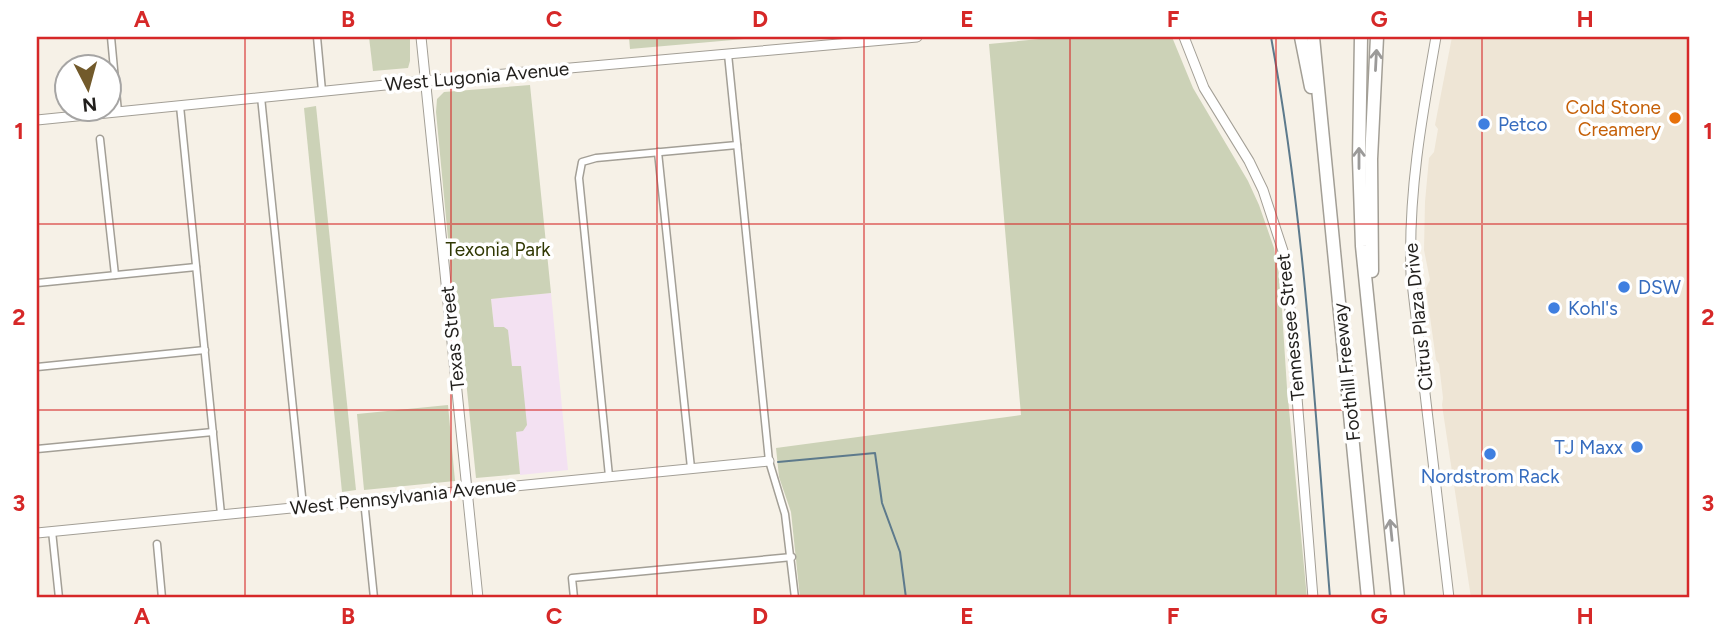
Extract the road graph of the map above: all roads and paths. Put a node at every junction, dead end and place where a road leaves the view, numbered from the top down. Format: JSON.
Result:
{"nodes":[{"id":1,"x":317,"y":37,"type":"edge"},
{"id":2,"x":421,"y":37,"type":"edge"},
{"id":3,"x":917,"y":37,"type":"edge"},
{"id":4,"x":1184,"y":37,"type":"edge"},
{"id":5,"x":1301,"y":37,"type":"edge"},
{"id":6,"x":1313,"y":37,"type":"edge"},
{"id":7,"x":1361,"y":37,"type":"edge"},
{"id":8,"x":1377,"y":37,"type":"edge"},
{"id":9,"x":1436,"y":37,"type":"edge"},
{"id":10,"x":826,"y":41,"type":"edge"},
{"id":11,"x":728,"y":54,"type":"junction"},
{"id":12,"x":425,"y":81,"type":"junction"},
{"id":13,"x":322,"y":91,"type":"junction"},
{"id":14,"x":261,"y":97,"type":"junction"},
{"id":15,"x":180,"y":106,"type":"junction"},
{"id":16,"x":122,"y":112,"type":"edge"},
{"id":17,"x":100,"y":139,"type":"dead end"},
{"id":18,"x":737,"y":145,"type":"junction"},
{"id":19,"x":1322,"y":145,"type":"junction"},
{"id":20,"x":658,"y":152,"type":"junction"},
{"id":21,"x":196,"y":267,"type":"junction"},
{"id":22,"x":115,"y":275,"type":"junction"},
{"id":23,"x":37,"y":283,"type":"edge"},
{"id":24,"x":1373,"y":349,"type":"junction"},
{"id":25,"x":205,"y":350,"type":"junction"},
{"id":26,"x":37,"y":367,"type":"edge"},
{"id":27,"x":213,"y":432,"type":"junction"},
{"id":28,"x":37,"y":449,"type":"edge"},
{"id":29,"x":769,"y":461,"type":"junction"},
{"id":30,"x":691,"y":468,"type":"junction"},
{"id":31,"x":609,"y":476,"type":"junction"},
{"id":32,"x":467,"y":491,"type":"junction"},
{"id":33,"x":364,"y":500,"type":"junction"},
{"id":34,"x":303,"y":506,"type":"junction"},
{"id":35,"x":221,"y":514,"type":"junction"},
{"id":36,"x":52,"y":531,"type":"junction"},
{"id":37,"x":37,"y":533,"type":"edge"},
{"id":38,"x":157,"y":544,"type":"dead end"},
{"id":39,"x":792,"y":558,"type":"junction"},
{"id":40,"x":59,"y":598,"type":"edge"},
{"id":41,"x":162,"y":598,"type":"edge"},
{"id":42,"x":374,"y":598,"type":"edge"},
{"id":43,"x":478,"y":598,"type":"edge"},
{"id":44,"x":574,"y":598,"type":"edge"},
{"id":45,"x":795,"y":598,"type":"edge"},
{"id":46,"x":1313,"y":598,"type":"edge"},
{"id":47,"x":1368,"y":598,"type":"edge"},
{"id":48,"x":1398,"y":598,"type":"edge"},
{"id":49,"x":1449,"y":598,"type":"edge"}],
"edges":[{"from":1,"to":13,"type":"street"},
{"from":2,"to":12,"type":"street","name":"Texas Street"},
{"from":3,"to":10,"type":"street","name":"West Lugonia Avenue"},
{"from":4,"to":46,"type":"street","name":"Tennessee Street"},
{"from":5,"to":19,"type":"highway"},
{"from":6,"to":19,"type":"highway"},
{"from":24,"to":7,"type":"highway","one_way":true},
{"from":24,"to":8,"type":"highway","one_way":true},
{"from":9,"to":49,"type":"street","name":"Citrus Plaza Drive"},
{"from":10,"to":11,"type":"street","name":"West Lugonia Avenue"},
{"from":11,"to":12,"type":"street","name":"West Lugonia Avenue"},
{"from":11,"to":18,"type":"street"},
{"from":12,"to":13,"type":"street","name":"West Lugonia Avenue"},
{"from":12,"to":32,"type":"street","name":"Texas Street"},
{"from":13,"to":14,"type":"street","name":"West Lugonia Avenue"},
{"from":14,"to":15,"type":"street","name":"West Lugonia Avenue"},
{"from":14,"to":34,"type":"street"},
{"from":15,"to":16,"type":"street","name":"West Lugonia Avenue"},
{"from":15,"to":21,"type":"street"},
{"from":17,"to":22,"type":"street"},
{"from":18,"to":20,"type":"street"},
{"from":18,"to":29,"type":"street"},
{"from":19,"to":47,"type":"highway","name":"Foothill Freeway"},
{"from":20,"to":30,"type":"street"},
{"from":20,"to":31,"type":"street"},
{"from":21,"to":22,"type":"street"},
{"from":21,"to":25,"type":"street"},
{"from":22,"to":23,"type":"street"},
{"from":48,"to":24,"type":"highway","name":"Foothill Freeway","one_way":true},
{"from":25,"to":26,"type":"street"},
{"from":25,"to":27,"type":"street"},
{"from":27,"to":28,"type":"street"},
{"from":27,"to":35,"type":"street"},
{"from":29,"to":30,"type":"street","name":"West Pennsylvania Avenue"},
{"from":29,"to":39,"type":"street"},
{"from":30,"to":31,"type":"street","name":"West Pennsylvania Avenue"},
{"from":31,"to":32,"type":"street","name":"West Pennsylvania Avenue"},
{"from":32,"to":33,"type":"street","name":"West Pennsylvania Avenue"},
{"from":32,"to":43,"type":"street","name":"Texas Street"},
{"from":33,"to":34,"type":"street","name":"West Pennsylvania Avenue"},
{"from":33,"to":42,"type":"street"},
{"from":34,"to":35,"type":"street","name":"West Pennsylvania Avenue"},
{"from":35,"to":36,"type":"street","name":"West Pennsylvania Avenue"},
{"from":36,"to":37,"type":"street","name":"West Pennsylvania Avenue"},
{"from":36,"to":40,"type":"street"},
{"from":38,"to":41,"type":"street"},
{"from":39,"to":44,"type":"street"},
{"from":39,"to":45,"type":"street"}]}
